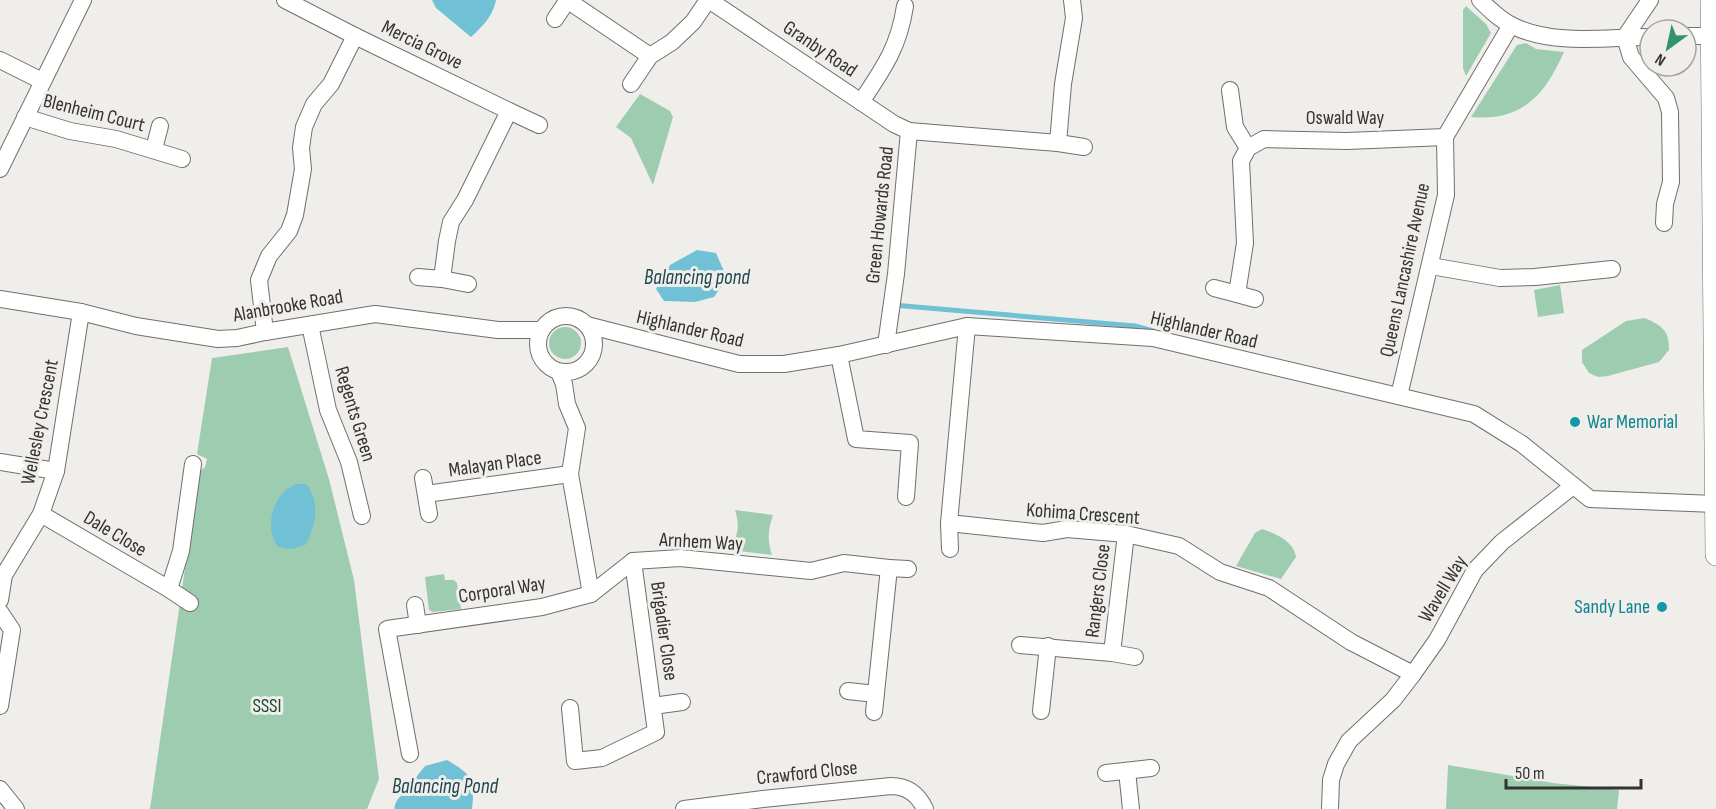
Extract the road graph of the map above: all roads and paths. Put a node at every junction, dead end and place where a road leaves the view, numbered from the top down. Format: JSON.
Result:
{"nodes":[{"id":1,"x":83,"y":0,"type":"edge"},
{"id":2,"x":285,"y":0,"type":"edge"},
{"id":3,"x":567,"y":0,"type":"edge"},
{"id":4,"x":709,"y":0,"type":"edge"},
{"id":5,"x":1072,"y":0,"type":"edge"},
{"id":6,"x":1479,"y":0,"type":"edge"},
{"id":7,"x":1650,"y":0,"type":"edge"},
{"id":8,"x":1711,"y":0,"type":"edge"},
{"id":9,"x":905,"y":6,"type":"dead end"},
{"id":10,"x":555,"y":19,"type":"dead end"},
{"id":11,"x":1511,"y":25,"type":"junction"},
{"id":12,"x":355,"y":36,"type":"junction"},
{"id":13,"x":1698,"y":36,"type":"edge"},
{"id":14,"x":1712,"y":36,"type":"junction"},
{"id":15,"x":1625,"y":37,"type":"junction"},
{"id":16,"x":1638,"y":37,"type":"edge"},
{"id":17,"x":650,"y":56,"type":"junction"},
{"id":18,"x":0,"y":60,"type":"edge"},
{"id":19,"x":42,"y":81,"type":"junction"},
{"id":20,"x":631,"y":84,"type":"dead end"},
{"id":21,"x":1230,"y":90,"type":"dead end"},
{"id":22,"x":861,"y":102,"type":"junction"},
{"id":23,"x":509,"y":111,"type":"junction"},
{"id":24,"x":25,"y":117,"type":"junction"},
{"id":25,"x":539,"y":125,"type":"dead end"},
{"id":26,"x":160,"y":126,"type":"dead end"},
{"id":27,"x":909,"y":131,"type":"junction"},
{"id":28,"x":1445,"y":137,"type":"junction"},
{"id":29,"x":1058,"y":143,"type":"junction"},
{"id":30,"x":1084,"y":147,"type":"dead end"},
{"id":31,"x":1248,"y":148,"type":"junction"},
{"id":32,"x":154,"y":149,"type":"junction"},
{"id":33,"x":182,"y":159,"type":"dead end"},
{"id":34,"x":0,"y":169,"type":"edge"},
{"id":35,"x":1664,"y":223,"type":"dead end"},
{"id":36,"x":1431,"y":266,"type":"junction"},
{"id":37,"x":1612,"y":269,"type":"dead end"},
{"id":38,"x":418,"y":277,"type":"dead end"},
{"id":39,"x":442,"y":279,"type":"junction"},
{"id":40,"x":468,"y":284,"type":"dead end"},
{"id":41,"x":1214,"y":288,"type":"dead end"},
{"id":42,"x":1237,"y":294,"type":"junction"},
{"id":43,"x":0,"y":299,"type":"edge"},
{"id":44,"x":1255,"y":299,"type":"dead end"},
{"id":45,"x":81,"y":312,"type":"junction"},
{"id":46,"x":310,"y":325,"type":"junction"},
{"id":47,"x":967,"y":326,"type":"junction"},
{"id":48,"x":541,"y":330,"type":"junction"},
{"id":49,"x":265,"y":332,"type":"junction"},
{"id":50,"x":514,"y":332,"type":"junction"},
{"id":51,"x":591,"y":333,"type":"junction"},
{"id":52,"x":886,"y":345,"type":"junction"},
{"id":53,"x":538,"y":348,"type":"junction"},
{"id":54,"x":839,"y":355,"type":"junction"},
{"id":55,"x":563,"y":376,"type":"junction"},
{"id":56,"x":1399,"y":396,"type":"junction"},
{"id":57,"x":0,"y":462,"type":"edge"},
{"id":58,"x":193,"y":464,"type":"dead end"},
{"id":59,"x":56,"y":471,"type":"junction"},
{"id":60,"x":570,"y":474,"type":"junction"},
{"id":61,"x":1573,"y":486,"type":"junction"},
{"id":62,"x":906,"y":497,"type":"dead end"},
{"id":63,"x":1715,"y":504,"type":"edge"},
{"id":64,"x":41,"y":514,"type":"junction"},
{"id":65,"x":429,"y":514,"type":"dead end"},
{"id":66,"x":362,"y":516,"type":"dead end"},
{"id":67,"x":950,"y":523,"type":"junction"},
{"id":68,"x":1126,"y":534,"type":"junction"},
{"id":69,"x":950,"y":549,"type":"dead end"},
{"id":70,"x":1716,"y":555,"type":"edge"},
{"id":71,"x":633,"y":561,"type":"junction"},
{"id":72,"x":889,"y":568,"type":"junction"},
{"id":73,"x":908,"y":569,"type":"dead end"},
{"id":74,"x":169,"y":589,"type":"junction"},
{"id":75,"x":591,"y":594,"type":"junction"},
{"id":76,"x":0,"y":600,"type":"edge"},
{"id":77,"x":190,"y":603,"type":"dead end"},
{"id":78,"x":415,"y":605,"type":"dead end"},
{"id":79,"x":0,"y":612,"type":"edge"},
{"id":80,"x":418,"y":625,"type":"junction"},
{"id":81,"x":1020,"y":645,"type":"dead end"},
{"id":82,"x":1047,"y":646,"type":"junction"},
{"id":83,"x":1112,"y":653,"type":"junction"},
{"id":84,"x":1135,"y":657,"type":"dead end"},
{"id":85,"x":1413,"y":674,"type":"junction"},
{"id":86,"x":848,"y":691,"type":"dead end"},
{"id":87,"x":876,"y":694,"type":"junction"},
{"id":88,"x":682,"y":702,"type":"dead end"},
{"id":89,"x":0,"y":706,"type":"edge"},
{"id":90,"x":653,"y":706,"type":"junction"},
{"id":91,"x":570,"y":708,"type":"dead end"},
{"id":92,"x":1041,"y":711,"type":"dead end"},
{"id":93,"x":874,"y":712,"type":"dead end"},
{"id":94,"x":410,"y":754,"type":"dead end"},
{"id":95,"x":1151,"y":768,"type":"dead end"},
{"id":96,"x":1127,"y":771,"type":"junction"},
{"id":97,"x":1106,"y":773,"type":"dead end"},
{"id":98,"x":0,"y":789,"type":"edge"},
{"id":99,"x":763,"y":804,"type":"edge"},
{"id":100,"x":16,"y":809,"type":"edge"},
{"id":101,"x":684,"y":809,"type":"edge"},
{"id":102,"x":924,"y":809,"type":"edge"},
{"id":103,"x":1131,"y":809,"type":"edge"},
{"id":104,"x":1330,"y":809,"type":"edge"}],
"edges":[{"from":1,"to":19,"type":"street"},
{"from":2,"to":12,"type":"street","name":"Mercia Grove"},
{"from":3,"to":10,"type":"street"},
{"from":3,"to":17,"type":"street"},
{"from":4,"to":17,"type":"street","name":"Granby Road"},
{"from":4,"to":22,"type":"street","name":"Granby Road"},
{"from":5,"to":29,"type":"street"},
{"from":6,"to":11,"type":"street"},
{"from":7,"to":15,"type":"street"},
{"from":8,"to":14,"type":"street"},
{"from":9,"to":22,"type":"street"},
{"from":11,"to":15,"type":"street"},
{"from":11,"to":28,"type":"street"},
{"from":12,"to":23,"type":"street","name":"Mercia Grove"},
{"from":12,"to":49,"type":"street"},
{"from":13,"to":14,"type":"street"},
{"from":14,"to":63,"type":"street"},
{"from":15,"to":16,"type":"street"},
{"from":15,"to":35,"type":"street"},
{"from":17,"to":20,"type":"street","name":"Granby Road"},
{"from":18,"to":19,"type":"street"},
{"from":19,"to":24,"type":"street"},
{"from":21,"to":31,"type":"street"},
{"from":22,"to":27,"type":"street","name":"Granby Road"},
{"from":23,"to":25,"type":"street","name":"Mercia Grove"},
{"from":23,"to":39,"type":"street"},
{"from":24,"to":32,"type":"street","name":"Blenheim Court"},
{"from":24,"to":34,"type":"street"},
{"from":26,"to":32,"type":"street","name":"Blenheim Court"},
{"from":27,"to":29,"type":"street","name":"Green Howards Road"},
{"from":27,"to":52,"type":"street","name":"Green Howards Road"},
{"from":28,"to":31,"type":"street","name":"Oswald Way"},
{"from":28,"to":36,"type":"street","name":"Queens Lancashire Avenue"},
{"from":29,"to":30,"type":"street","name":"Green Howards Road"},
{"from":31,"to":42,"type":"street"},
{"from":32,"to":33,"type":"street","name":"Blenheim Court"},
{"from":36,"to":37,"type":"street"},
{"from":36,"to":56,"type":"street","name":"Queens Lancashire Avenue"},
{"from":38,"to":39,"type":"street"},
{"from":39,"to":40,"type":"street"},
{"from":41,"to":42,"type":"street"},
{"from":42,"to":44,"type":"street"},
{"from":43,"to":45,"type":"street","name":"Alanbrooke Road"},
{"from":45,"to":49,"type":"street","name":"Alanbrooke Road"},
{"from":45,"to":59,"type":"street","name":"Wellesley Crescent"},
{"from":46,"to":49,"type":"street","name":"Alanbrooke Road"},
{"from":46,"to":50,"type":"street","name":"Alanbrooke Road"},
{"from":46,"to":66,"type":"street","name":"Regents Green"},
{"from":47,"to":52,"type":"street","name":"Highlander Road"},
{"from":47,"to":56,"type":"street","name":"Highlander Road"},
{"from":47,"to":67,"type":"street"},
{"from":48,"to":50,"type":"street","name":"Alanbrooke Road"},
{"from":48,"to":51,"type":"street"},
{"from":48,"to":53,"type":"street"},
{"from":50,"to":53,"type":"street","name":"Alanbrooke Road"},
{"from":51,"to":54,"type":"street","name":"Highlander Road"},
{"from":51,"to":55,"type":"street"},
{"from":52,"to":54,"type":"street","name":"Highlander Road"},
{"from":53,"to":55,"type":"street"},
{"from":54,"to":62,"type":"street"},
{"from":55,"to":60,"type":"street"},
{"from":56,"to":61,"type":"street","name":"Highlander Road"},
{"from":57,"to":59,"type":"street"},
{"from":58,"to":74,"type":"street"},
{"from":59,"to":64,"type":"street","name":"Wellesley Crescent"},
{"from":60,"to":65,"type":"street","name":"Malayan Place"},
{"from":60,"to":75,"type":"street"},
{"from":61,"to":63,"type":"street","name":"Highlander Road"},
{"from":61,"to":85,"type":"street","name":"Wavell Way"},
{"from":63,"to":70,"type":"street"},
{"from":64,"to":74,"type":"street","name":"Dale Close"},
{"from":64,"to":76,"type":"street","name":"Wellesley Crescent"},
{"from":67,"to":68,"type":"street","name":"Kohima Crescent"},
{"from":67,"to":69,"type":"street"},
{"from":68,"to":83,"type":"street","name":"Rangers Close"},
{"from":68,"to":85,"type":"street","name":"Kohima Crescent"},
{"from":71,"to":72,"type":"street","name":"Arnhem Way"},
{"from":71,"to":75,"type":"street","name":"Arnhem Way"},
{"from":71,"to":90,"type":"street","name":"Brigadier Close"},
{"from":72,"to":73,"type":"street","name":"Arnhem Way"},
{"from":72,"to":87,"type":"street"},
{"from":74,"to":77,"type":"street","name":"Dale Close"},
{"from":75,"to":80,"type":"street","name":"Corporal Way"},
{"from":78,"to":80,"type":"street"},
{"from":79,"to":89,"type":"street"},
{"from":80,"to":94,"type":"street","name":"Corporal Way"},
{"from":81,"to":82,"type":"street","name":"Rangers Close"},
{"from":82,"to":83,"type":"street","name":"Rangers Close"},
{"from":82,"to":92,"type":"street"},
{"from":83,"to":84,"type":"street","name":"Rangers Close"},
{"from":85,"to":104,"type":"street","name":"Wavell Way"},
{"from":86,"to":87,"type":"street"},
{"from":87,"to":93,"type":"street"},
{"from":88,"to":90,"type":"street","name":"Brigadier Close"},
{"from":90,"to":91,"type":"street","name":"Brigadier Close"},
{"from":95,"to":96,"type":"street"},
{"from":96,"to":97,"type":"street"},
{"from":96,"to":103,"type":"street"},
{"from":98,"to":100,"type":"street"},
{"from":99,"to":101,"type":"street","name":"Crawford Close"},
{"from":99,"to":102,"type":"street","name":"Crawford Close"}]}
